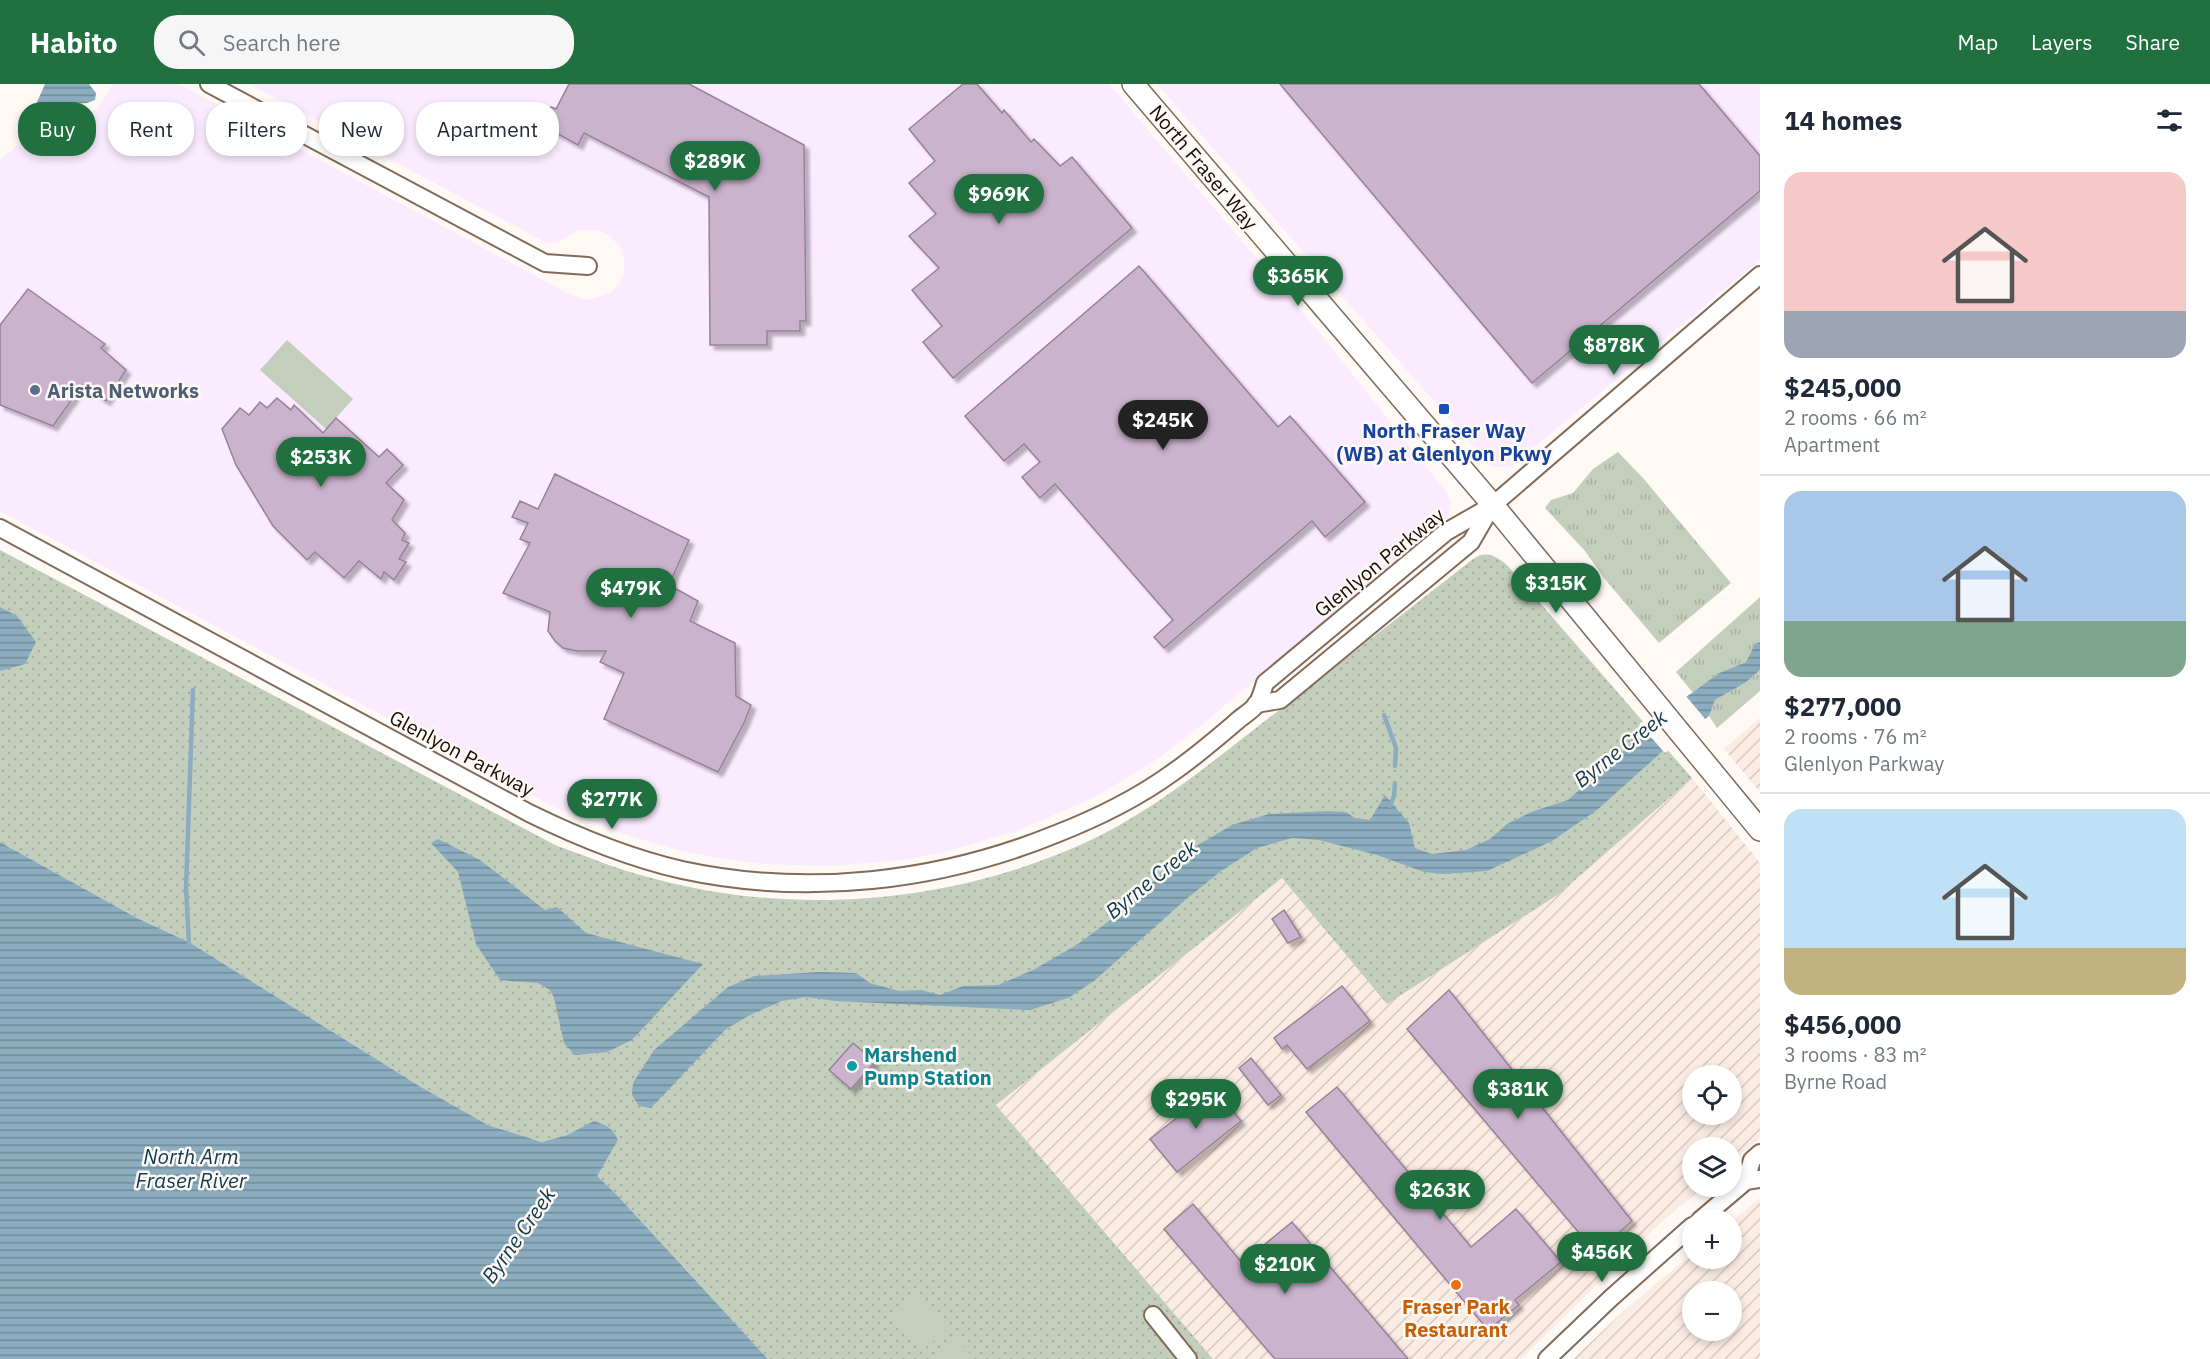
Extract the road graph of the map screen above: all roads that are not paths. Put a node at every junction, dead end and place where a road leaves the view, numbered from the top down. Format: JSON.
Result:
{"nodes":[{"id":1,"x":209,"y":84,"type":"edge"},
{"id":2,"x":1133,"y":84,"type":"edge"},
{"id":3,"x":588,"y":267,"type":"dead end"},
{"id":4,"x":1760,"y":275,"type":"edge"},
{"id":5,"x":1493,"y":505,"type":"junction"},
{"id":6,"x":0,"y":528,"type":"edge"},
{"id":7,"x":1256,"y":704,"type":"junction"},
{"id":8,"x":1760,"y":830,"type":"edge"},
{"id":9,"x":1760,"y":1153,"type":"edge"},
{"id":10,"x":1753,"y":1180,"type":"edge"},
{"id":11,"x":1715,"y":1209,"type":"edge"},
{"id":12,"x":1682,"y":1235,"type":"edge"},
{"id":13,"x":1153,"y":1315,"type":"dead end"},
{"id":14,"x":1188,"y":1359,"type":"edge"},
{"id":15,"x":1548,"y":1359,"type":"edge"}],
"edges":[{"from":1,"to":3,"type":"street"},
{"from":2,"to":5,"type":"street","name":"North Fraser Way"},
{"from":4,"to":5,"type":"street"},
{"from":5,"to":7,"type":"street","name":"Glenlyon Parkway"},
{"from":5,"to":7,"type":"street","name":"Glenlyon Parkway"},
{"from":5,"to":8,"type":"street","name":"North Fraser Way"},
{"from":6,"to":7,"type":"street","name":"Glenlyon Parkway"},
{"from":9,"to":10,"type":"street"},
{"from":10,"to":11,"type":"street"},
{"from":12,"to":15,"type":"street"},
{"from":13,"to":14,"type":"street"}]}
